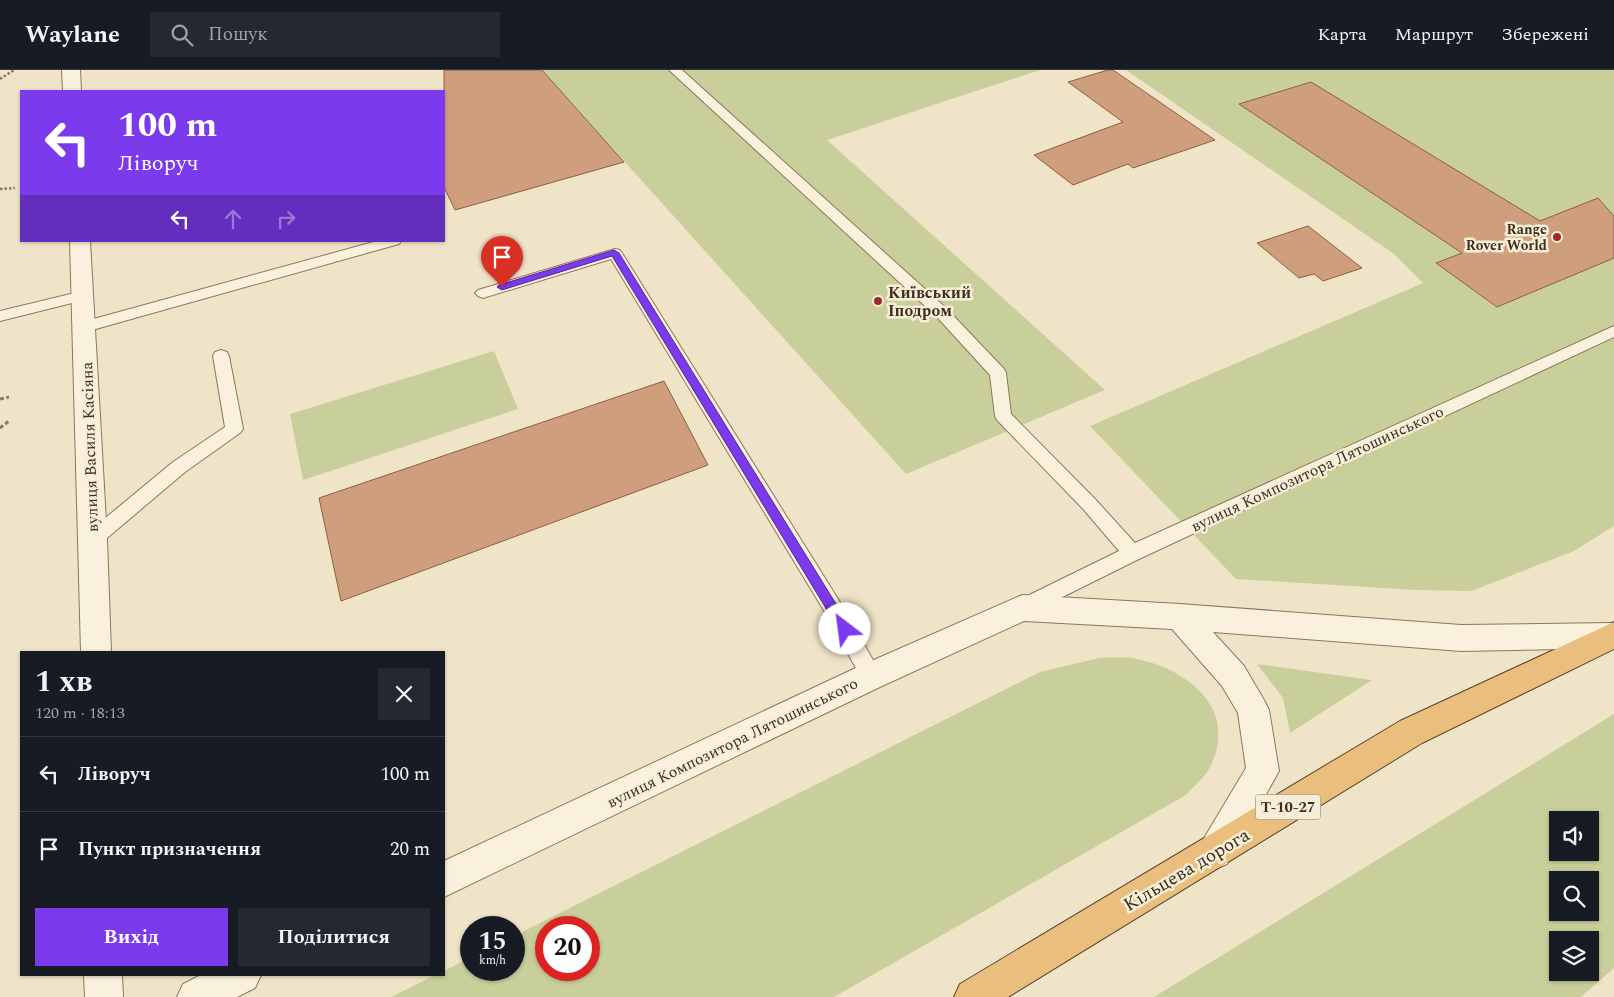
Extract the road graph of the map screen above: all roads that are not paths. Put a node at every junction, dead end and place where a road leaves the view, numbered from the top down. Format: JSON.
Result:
{"nodes":[{"id":1,"x":71,"y":70,"type":"edge"},
{"id":2,"x":675,"y":70,"type":"edge"},
{"id":3,"x":72,"y":90,"type":"edge"},
{"id":4,"x":80,"y":242,"type":"edge"},
{"id":5,"x":390,"y":242,"type":"edge"},
{"id":6,"x":483,"y":293,"type":"dead end"},
{"id":7,"x":83,"y":296,"type":"junction"},
{"id":8,"x":0,"y":316,"type":"edge"},
{"id":9,"x":85,"y":327,"type":"junction"},
{"id":10,"x":1614,"y":331,"type":"edge"},
{"id":11,"x":221,"y":356,"type":"dead end"},
{"id":12,"x":93,"y":539,"type":"junction"},
{"id":13,"x":1132,"y":553,"type":"junction"},
{"id":14,"x":1022,"y":608,"type":"junction"},
{"id":15,"x":1180,"y":617,"type":"junction"},
{"id":16,"x":1613,"y":636,"type":"edge"},
{"id":17,"x":96,"y":651,"type":"edge"},
{"id":18,"x":871,"y":676,"type":"junction"},
{"id":19,"x":1214,"y":852,"type":"junction"},
{"id":20,"x":445,"y":880,"type":"edge"},
{"id":21,"x":103,"y":976,"type":"edge"},
{"id":22,"x":240,"y":976,"type":"edge"},
{"id":23,"x":104,"y":997,"type":"edge"},
{"id":24,"x":196,"y":997,"type":"edge"},
{"id":25,"x":973,"y":997,"type":"edge"}],
"edges":[{"from":1,"to":3,"type":"street"},
{"from":2,"to":13,"type":"lane"},
{"from":4,"to":7,"type":"street","name":"вулиця Василя Касіяна"},
{"from":5,"to":9,"type":"lane"},
{"from":6,"to":18,"type":"lane"},
{"from":7,"to":8,"type":"lane"},
{"from":7,"to":9,"type":"street","name":"вулиця Василя Касіяна"},
{"from":9,"to":12,"type":"street","name":"вулиця Василя Касіяна"},
{"from":10,"to":13,"type":"lane","name":"вулиця Композитора Лятошинського"},
{"from":11,"to":12,"type":"lane"},
{"from":12,"to":17,"type":"street","name":"вулиця Василя Касіяна"},
{"from":13,"to":14,"type":"lane","name":"вулиця Композитора Лятошинського"},
{"from":14,"to":15,"type":"street","name":"вулиця Композитора Лятошинського"},
{"from":14,"to":18,"type":"street","name":"вулиця Композитора Лятошинського"},
{"from":15,"to":16,"type":"street","name":"вулиця Композитора Лятошинського"},
{"from":15,"to":19,"type":"street"},
{"from":16,"to":19,"type":"highway","name":"Кільцева дорога","number":"Т-10-27"},
{"from":18,"to":20,"type":"street","name":"вулиця Композитора Лятошинського"},
{"from":19,"to":25,"type":"highway","name":"Кільцева дорога","number":"Т-10-27"},
{"from":21,"to":23,"type":"street"},
{"from":22,"to":24,"type":"street"}]}
